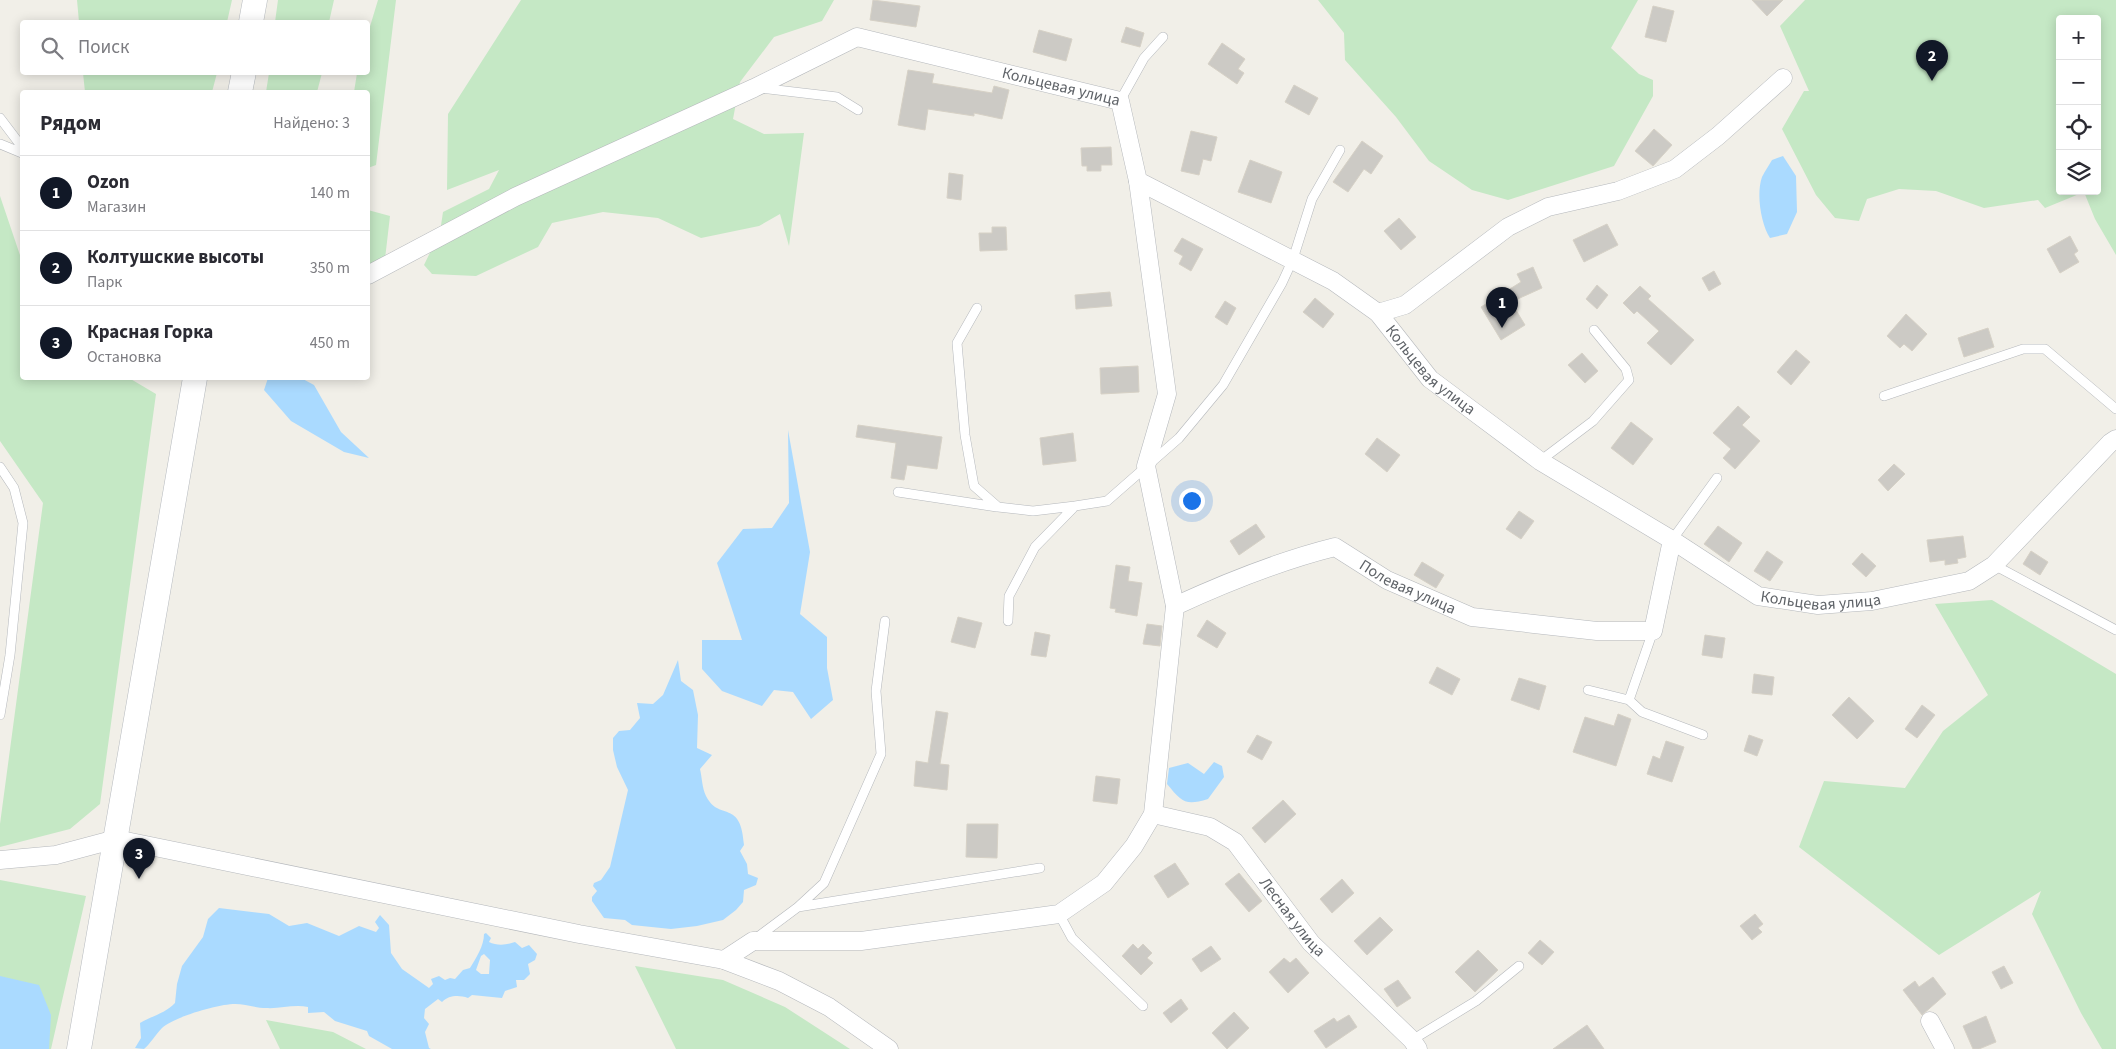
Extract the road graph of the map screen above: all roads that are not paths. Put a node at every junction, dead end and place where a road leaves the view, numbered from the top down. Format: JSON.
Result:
{"nodes":[{"id":1,"x":255,"y":0,"type":"edge"},
{"id":2,"x":252,"y":20,"type":"edge"},
{"id":3,"x":1163,"y":37,"type":"dead end"},
{"id":4,"x":243,"y":75,"type":"edge"},
{"id":5,"x":1782,"y":78,"type":"dead end"},
{"id":6,"x":754,"y":88,"type":"junction"},
{"id":7,"x":240,"y":90,"type":"edge"},
{"id":8,"x":1120,"y":101,"type":"junction"},
{"id":9,"x":858,"y":110,"type":"dead end"},
{"id":10,"x":0,"y":118,"type":"edge"},
{"id":11,"x":0,"y":144,"type":"edge"},
{"id":12,"x":20,"y":144,"type":"edge"},
{"id":13,"x":1340,"y":150,"type":"dead end"},
{"id":14,"x":20,"y":151,"type":"edge"},
{"id":15,"x":1138,"y":181,"type":"junction"},
{"id":16,"x":1293,"y":259,"type":"junction"},
{"id":17,"x":370,"y":274,"type":"edge"},
{"id":18,"x":977,"y":308,"type":"dead end"},
{"id":19,"x":1378,"y":313,"type":"junction"},
{"id":20,"x":1594,"y":330,"type":"dead end"},
{"id":21,"x":195,"y":380,"type":"edge"},
{"id":22,"x":1884,"y":396,"type":"dead end"},
{"id":23,"x":2116,"y":409,"type":"edge"},
{"id":24,"x":2116,"y":439,"type":"edge"},
{"id":25,"x":1540,"y":461,"type":"junction"},
{"id":26,"x":1146,"y":466,"type":"junction"},
{"id":27,"x":0,"y":468,"type":"edge"},
{"id":28,"x":1717,"y":478,"type":"dead end"},
{"id":29,"x":898,"y":492,"type":"dead end"},
{"id":30,"x":1075,"y":506,"type":"junction"},
{"id":31,"x":998,"y":507,"type":"junction"},
{"id":32,"x":1672,"y":540,"type":"junction"},
{"id":33,"x":1994,"y":565,"type":"junction"},
{"id":34,"x":1175,"y":606,"type":"junction"},
{"id":35,"x":885,"y":621,"type":"dead end"},
{"id":36,"x":1008,"y":622,"type":"dead end"},
{"id":37,"x":2116,"y":630,"type":"edge"},
{"id":38,"x":1653,"y":631,"type":"junction"},
{"id":39,"x":1588,"y":690,"type":"dead end"},
{"id":40,"x":1629,"y":700,"type":"junction"},
{"id":41,"x":0,"y":715,"type":"edge"},
{"id":42,"x":1703,"y":735,"type":"dead end"},
{"id":43,"x":1153,"y":814,"type":"junction"},
{"id":44,"x":116,"y":838,"type":"junction"},
{"id":45,"x":0,"y":860,"type":"edge"},
{"id":46,"x":1040,"y":868,"type":"dead end"},
{"id":47,"x":798,"y":906,"type":"junction"},
{"id":48,"x":1059,"y":914,"type":"junction"},
{"id":49,"x":753,"y":941,"type":"junction"},
{"id":50,"x":724,"y":960,"type":"junction"},
{"id":51,"x":1519,"y":966,"type":"dead end"},
{"id":52,"x":1143,"y":1006,"type":"dead end"},
{"id":53,"x":1930,"y":1021,"type":"dead end"},
{"id":54,"x":1415,"y":1045,"type":"edge"},
{"id":55,"x":79,"y":1049,"type":"edge"},
{"id":56,"x":889,"y":1049,"type":"edge"},
{"id":57,"x":1945,"y":1049,"type":"edge"}],
"edges":[{"from":1,"to":2,"type":"main road"},
{"from":3,"to":8,"type":"lane"},
{"from":4,"to":7,"type":"main road"},
{"from":5,"to":19,"type":"street"},
{"from":6,"to":8,"type":"street","name":"Кольцевая улица"},
{"from":6,"to":9,"type":"lane"},
{"from":6,"to":17,"type":"street","name":"Кольцевая улица"},
{"from":8,"to":15,"type":"street","name":"Кольцевая улица"},
{"from":10,"to":12,"type":"lane"},
{"from":11,"to":14,"type":"lane"},
{"from":13,"to":16,"type":"lane"},
{"from":15,"to":16,"type":"street","name":"Кольцевая улица"},
{"from":15,"to":26,"type":"street"},
{"from":16,"to":19,"type":"street","name":"Кольцевая улица"},
{"from":16,"to":26,"type":"lane"},
{"from":18,"to":31,"type":"lane"},
{"from":19,"to":25,"type":"street","name":"Кольцевая улица"},
{"from":20,"to":25,"type":"lane"},
{"from":21,"to":44,"type":"main road"},
{"from":22,"to":23,"type":"lane"},
{"from":24,"to":33,"type":"street","name":"Кольцевая улица"},
{"from":25,"to":32,"type":"street","name":"Кольцевая улица"},
{"from":26,"to":30,"type":"lane"},
{"from":26,"to":34,"type":"street"},
{"from":27,"to":41,"type":"lane"},
{"from":28,"to":32,"type":"lane"},
{"from":29,"to":31,"type":"lane"},
{"from":30,"to":31,"type":"lane"},
{"from":30,"to":36,"type":"lane"},
{"from":32,"to":33,"type":"street","name":"Кольцевая улица"},
{"from":32,"to":38,"type":"street"},
{"from":33,"to":37,"type":"lane"},
{"from":34,"to":38,"type":"street","name":"Полевая улица"},
{"from":34,"to":43,"type":"street"},
{"from":35,"to":47,"type":"lane"},
{"from":38,"to":40,"type":"lane"},
{"from":39,"to":40,"type":"lane"},
{"from":40,"to":42,"type":"lane"},
{"from":43,"to":48,"type":"street"},
{"from":43,"to":54,"type":"street","name":"Лесная улица"},
{"from":44,"to":45,"type":"street"},
{"from":44,"to":50,"type":"street"},
{"from":44,"to":55,"type":"main road"},
{"from":46,"to":47,"type":"lane"},
{"from":47,"to":49,"type":"lane"},
{"from":48,"to":49,"type":"street"},
{"from":48,"to":52,"type":"lane"},
{"from":49,"to":50,"type":"street"},
{"from":50,"to":56,"type":"street"},
{"from":51,"to":54,"type":"lane"},
{"from":53,"to":57,"type":"street"}]}
